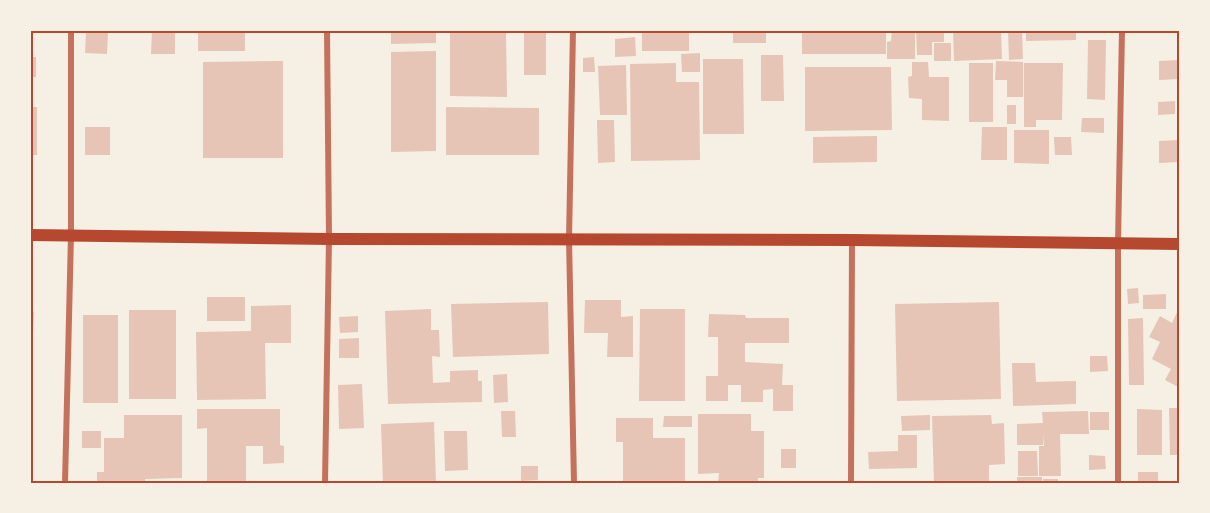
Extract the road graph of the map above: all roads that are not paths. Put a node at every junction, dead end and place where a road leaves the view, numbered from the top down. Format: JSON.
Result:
{"nodes":[{"id":1,"x":71,"y":30,"type":"edge"},
{"id":2,"x":327,"y":30,"type":"edge"},
{"id":3,"x":573,"y":30,"type":"edge"},
{"id":4,"x":1122,"y":30,"type":"edge"},
{"id":5,"x":30,"y":235,"type":"edge"},
{"id":6,"x":71,"y":235,"type":"junction"},
{"id":7,"x":569,"y":238,"type":"junction"},
{"id":8,"x":329,"y":239,"type":"junction"},
{"id":9,"x":852,"y":240,"type":"junction"},
{"id":10,"x":1118,"y":243,"type":"junction"},
{"id":11,"x":1180,"y":244,"type":"edge"},
{"id":12,"x":65,"y":483,"type":"edge"},
{"id":13,"x":325,"y":483,"type":"edge"},
{"id":14,"x":574,"y":483,"type":"edge"},
{"id":15,"x":851,"y":483,"type":"edge"},
{"id":16,"x":1118,"y":483,"type":"edge"}],
"edges":[{"from":1,"to":6,"type":"street"},
{"from":2,"to":8,"type":"street"},
{"from":3,"to":7,"type":"street"},
{"from":4,"to":10,"type":"street"},
{"from":5,"to":6,"type":"main road"},
{"from":6,"to":8,"type":"main road"},
{"from":6,"to":12,"type":"street"},
{"from":7,"to":8,"type":"main road"},
{"from":7,"to":9,"type":"main road"},
{"from":7,"to":14,"type":"street"},
{"from":8,"to":13,"type":"street"},
{"from":9,"to":10,"type":"main road"},
{"from":9,"to":15,"type":"street"},
{"from":10,"to":11,"type":"main road"},
{"from":10,"to":16,"type":"street"}]}
